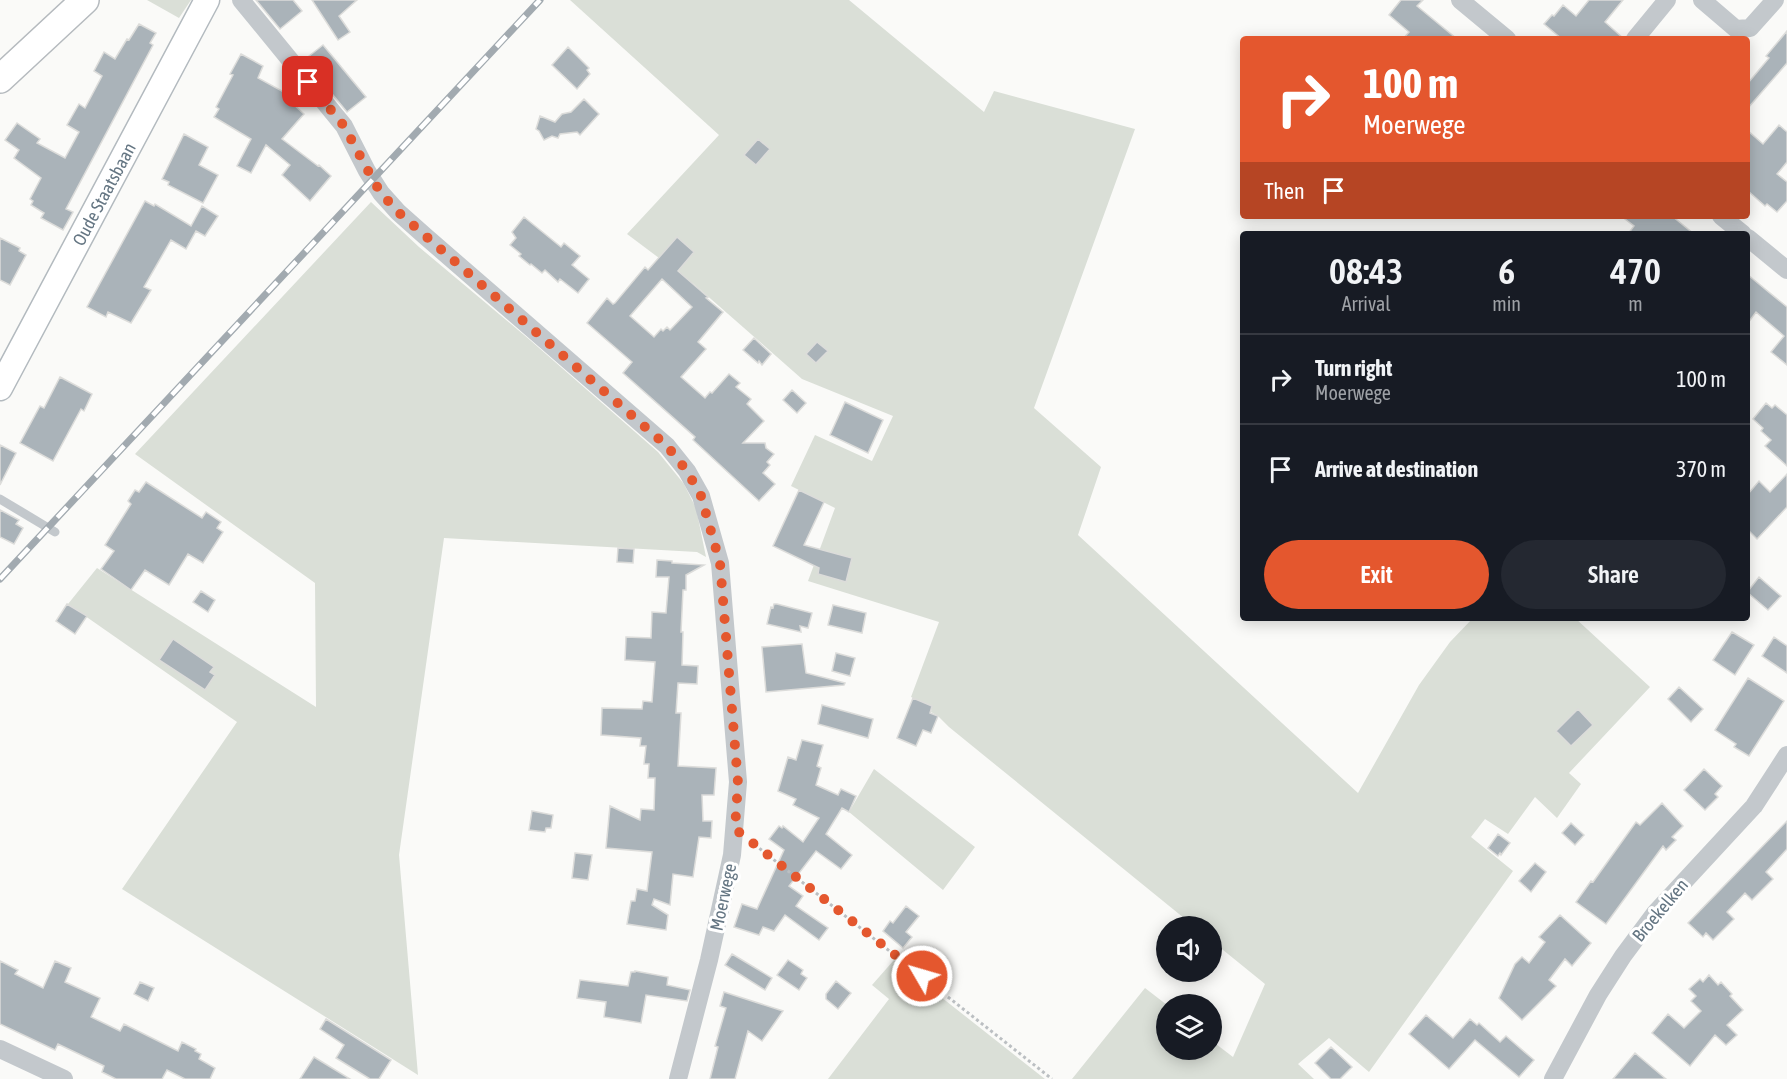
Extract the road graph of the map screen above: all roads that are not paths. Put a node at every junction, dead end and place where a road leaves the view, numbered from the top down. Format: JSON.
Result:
{"nodes":[{"id":1,"x":86,"y":0,"type":"edge"},
{"id":2,"x":207,"y":0,"type":"edge"},
{"id":3,"x":241,"y":0,"type":"edge"},
{"id":4,"x":1460,"y":0,"type":"edge"},
{"id":5,"x":1667,"y":0,"type":"edge"},
{"id":6,"x":1702,"y":0,"type":"edge"},
{"id":7,"x":1775,"y":0,"type":"edge"},
{"id":8,"x":1503,"y":36,"type":"edge"},
{"id":9,"x":1637,"y":36,"type":"edge"},
{"id":10,"x":0,"y":79,"type":"edge"},
{"id":11,"x":1725,"y":219,"type":"edge"},
{"id":12,"x":1739,"y":231,"type":"edge"},
{"id":13,"x":1750,"y":240,"type":"edge"},
{"id":14,"x":1787,"y":270,"type":"edge"},
{"id":15,"x":0,"y":388,"type":"edge"},
{"id":16,"x":0,"y":499,"type":"edge"},
{"id":17,"x":56,"y":532,"type":"dead end"},
{"id":18,"x":1787,"y":755,"type":"edge"},
{"id":19,"x":0,"y":1049,"type":"edge"},
{"id":20,"x":64,"y":1079,"type":"edge"},
{"id":21,"x":678,"y":1079,"type":"edge"},
{"id":22,"x":1553,"y":1079,"type":"edge"}],
"edges":[{"from":1,"to":10,"type":"main road"},
{"from":2,"to":15,"type":"street","name":"Oude Staatsbaan"},
{"from":3,"to":21,"type":"street","name":"Moerwege"},
{"from":4,"to":8,"type":"street"},
{"from":5,"to":9,"type":"street"},
{"from":6,"to":7,"type":"street"},
{"from":11,"to":12,"type":"street"},
{"from":13,"to":14,"type":"street"},
{"from":16,"to":17,"type":"lane"},
{"from":18,"to":22,"type":"street","name":"Broekelken"},
{"from":19,"to":20,"type":"street"}]}
